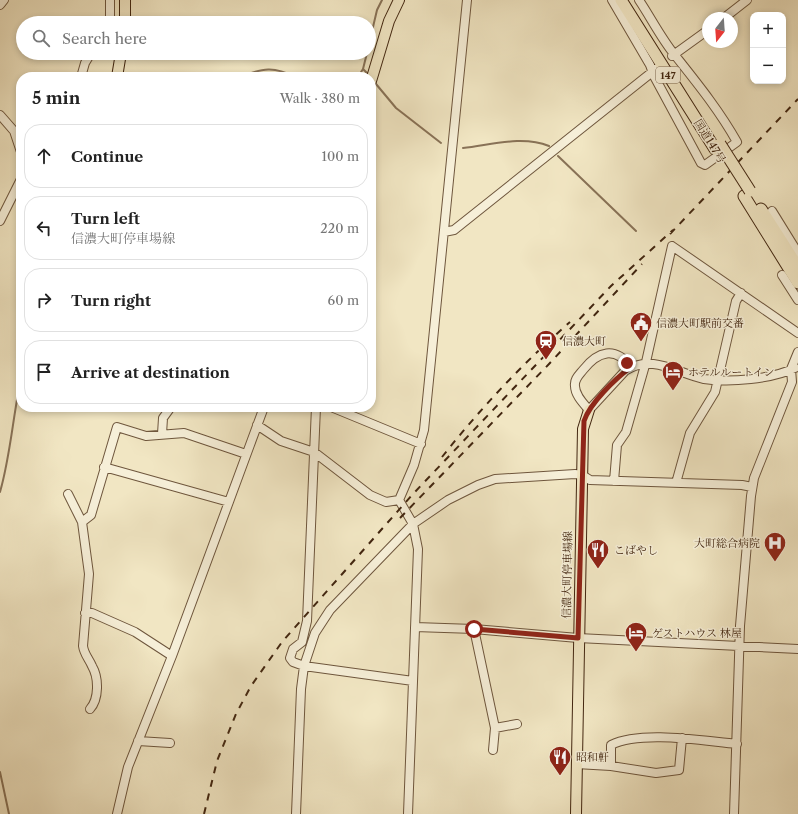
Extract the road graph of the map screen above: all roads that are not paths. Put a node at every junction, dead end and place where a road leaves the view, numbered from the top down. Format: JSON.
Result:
{"nodes":[{"id":1,"x":4,"y":0,"type":"edge"},
{"id":2,"x":110,"y":0,"type":"edge"},
{"id":3,"x":125,"y":0,"type":"edge"},
{"id":4,"x":399,"y":0,"type":"edge"},
{"id":5,"x":467,"y":0,"type":"edge"},
{"id":6,"x":612,"y":0,"type":"edge"},
{"id":7,"x":621,"y":0,"type":"edge"},
{"id":8,"x":630,"y":0,"type":"edge"},
{"id":9,"x":639,"y":0,"type":"edge"},
{"id":10,"x":747,"y":0,"type":"edge"},
{"id":11,"x":0,"y":5,"type":"edge"},
{"id":12,"x":732,"y":12,"type":"edge"},
{"id":13,"x":110,"y":16,"type":"edge"},
{"id":14,"x":125,"y":16,"type":"edge"},
{"id":15,"x":702,"y":34,"type":"edge"},
{"id":16,"x":673,"y":56,"type":"junction"},
{"id":17,"x":86,"y":60,"type":"edge"},
{"id":18,"x":120,"y":60,"type":"edge"},
{"id":19,"x":655,"y":70,"type":"junction"},
{"id":20,"x":83,"y":72,"type":"edge"},
{"id":21,"x":118,"y":72,"type":"edge"},
{"id":22,"x":374,"y":72,"type":"edge"},
{"id":23,"x":0,"y":116,"type":"edge"},
{"id":24,"x":16,"y":137,"type":"edge"},
{"id":25,"x":717,"y":146,"type":"junction"},
{"id":26,"x":16,"y":189,"type":"edge"},
{"id":27,"x":747,"y":194,"type":"junction"},
{"id":28,"x":772,"y":211,"type":"dead end"},
{"id":29,"x":0,"y":221,"type":"edge"},
{"id":30,"x":444,"y":232,"type":"junction"},
{"id":31,"x":798,"y":253,"type":"edge"},
{"id":32,"x":798,"y":267,"type":"edge"},
{"id":33,"x":782,"y":275,"type":"dead end"},
{"id":34,"x":798,"y":283,"type":"edge"},
{"id":35,"x":741,"y":293,"type":"junction"},
{"id":36,"x":798,"y":300,"type":"edge"},
{"id":37,"x":798,"y":333,"type":"edge"},
{"id":38,"x":798,"y":352,"type":"edge"},
{"id":39,"x":646,"y":362,"type":"junction"},
{"id":40,"x":631,"y":367,"type":"junction"},
{"id":41,"x":795,"y":368,"type":"edge"},
{"id":42,"x":718,"y":380,"type":"junction"},
{"id":43,"x":589,"y":410,"type":"junction"},
{"id":44,"x":167,"y":412,"type":"edge"},
{"id":45,"x":262,"y":412,"type":"edge"},
{"id":46,"x":316,"y":412,"type":"edge"},
{"id":47,"x":343,"y":412,"type":"edge"},
{"id":48,"x":257,"y":425,"type":"junction"},
{"id":49,"x":162,"y":434,"type":"junction"},
{"id":50,"x":421,"y":444,"type":"junction"},
{"id":51,"x":314,"y":452,"type":"junction"},
{"id":52,"x":246,"y":454,"type":"junction"},
{"id":53,"x":104,"y":467,"type":"junction"},
{"id":54,"x":582,"y":475,"type":"junction"},
{"id":55,"x":614,"y":481,"type":"junction"},
{"id":56,"x":676,"y":483,"type":"junction"},
{"id":57,"x":752,"y":487,"type":"junction"},
{"id":58,"x":68,"y":494,"type":"dead end"},
{"id":59,"x":399,"y":500,"type":"junction"},
{"id":60,"x":229,"y":502,"type":"junction"},
{"id":61,"x":82,"y":522,"type":"junction"},
{"id":62,"x":413,"y":524,"type":"junction"},
{"id":63,"x":86,"y":612,"type":"junction"},
{"id":64,"x":415,"y":627,"type":"junction"},
{"id":65,"x":474,"y":629,"type":"junction"},
{"id":66,"x":578,"y":638,"type":"junction"},
{"id":67,"x":739,"y":646,"type":"junction"},
{"id":68,"x":798,"y":649,"type":"edge"},
{"id":69,"x":172,"y":656,"type":"junction"},
{"id":70,"x":304,"y":666,"type":"junction"},
{"id":71,"x":413,"y":681,"type":"junction"},
{"id":72,"x":90,"y":709,"type":"dead end"},
{"id":73,"x":516,"y":724,"type":"dead end"},
{"id":74,"x":495,"y":728,"type":"junction"},
{"id":75,"x":682,"y":738,"type":"junction"},
{"id":76,"x":138,"y":741,"type":"junction"},
{"id":77,"x":170,"y":743,"type":"dead end"},
{"id":78,"x":737,"y":744,"type":"junction"},
{"id":79,"x":493,"y":750,"type":"dead end"},
{"id":80,"x":576,"y":764,"type":"junction"},
{"id":81,"x":611,"y":766,"type":"junction"},
{"id":82,"x":117,"y":814,"type":"edge"},
{"id":83,"x":296,"y":814,"type":"edge"},
{"id":84,"x":408,"y":814,"type":"edge"},
{"id":85,"x":576,"y":814,"type":"edge"},
{"id":86,"x":734,"y":814,"type":"edge"}],
"edges":[{"from":1,"to":11,"type":"street"},
{"from":2,"to":13,"type":"street"},
{"from":3,"to":14,"type":"main road"},
{"from":4,"to":22,"type":"main road"},
{"from":5,"to":30,"type":"street"},
{"from":6,"to":19,"type":"street"},
{"from":7,"to":25,"type":"highway","name":"国道147号","number":"147"},
{"from":8,"to":25,"type":"highway","name":"国道147号","number":"147"},
{"from":9,"to":16,"type":"street"},
{"from":10,"to":12,"type":"street"},
{"from":15,"to":16,"type":"street"},
{"from":16,"to":19,"type":"street"},
{"from":17,"to":20,"type":"street"},
{"from":18,"to":21,"type":"main road"},
{"from":19,"to":30,"type":"street"},
{"from":23,"to":24,"type":"street"},
{"from":25,"to":27,"type":"highway","name":"国道147号","number":"147"},
{"from":26,"to":29,"type":"street"},
{"from":27,"to":32,"type":"highway","name":"国道147号","number":"147"},
{"from":27,"to":34,"type":"highway","name":"国道147号","number":"147"},
{"from":28,"to":31,"type":"street"},
{"from":30,"to":50,"type":"street"},
{"from":33,"to":36,"type":"street"},
{"from":35,"to":37,"type":"street"},
{"from":35,"to":39,"type":"street"},
{"from":35,"to":42,"type":"street"},
{"from":38,"to":41,"type":"street"},
{"from":39,"to":40,"type":"street"},
{"from":39,"to":42,"type":"street"},
{"from":39,"to":55,"type":"street"},
{"from":40,"to":43,"type":"street"},
{"from":40,"to":43,"type":"street"},
{"from":41,"to":42,"type":"street"},
{"from":41,"to":57,"type":"street"},
{"from":42,"to":56,"type":"street"},
{"from":43,"to":54,"type":"main road","name":"信濃大町停車場線"},
{"from":44,"to":49,"type":"street"},
{"from":45,"to":48,"type":"street"},
{"from":46,"to":51,"type":"street"},
{"from":47,"to":50,"type":"street"},
{"from":48,"to":51,"type":"street"},
{"from":48,"to":52,"type":"street"},
{"from":49,"to":52,"type":"street"},
{"from":49,"to":53,"type":"street"},
{"from":50,"to":59,"type":"street"},
{"from":51,"to":59,"type":"street"},
{"from":51,"to":70,"type":"street"},
{"from":52,"to":60,"type":"street"},
{"from":53,"to":60,"type":"street"},
{"from":53,"to":61,"type":"street"},
{"from":54,"to":55,"type":"street"},
{"from":54,"to":62,"type":"street"},
{"from":54,"to":66,"type":"main road","name":"信濃大町停車場線"},
{"from":55,"to":56,"type":"street"},
{"from":56,"to":57,"type":"street"},
{"from":57,"to":67,"type":"street"},
{"from":58,"to":61,"type":"street"},
{"from":59,"to":62,"type":"street"},
{"from":60,"to":69,"type":"street"},
{"from":61,"to":63,"type":"street"},
{"from":62,"to":64,"type":"street"},
{"from":62,"to":70,"type":"street"},
{"from":63,"to":69,"type":"street"},
{"from":63,"to":72,"type":"street"},
{"from":64,"to":65,"type":"street"},
{"from":64,"to":71,"type":"street"},
{"from":65,"to":66,"type":"street"},
{"from":65,"to":74,"type":"street"},
{"from":66,"to":67,"type":"street"},
{"from":66,"to":80,"type":"main road","name":"信濃大町停車場線"},
{"from":67,"to":68,"type":"street"},
{"from":67,"to":78,"type":"street"},
{"from":69,"to":76,"type":"street"},
{"from":70,"to":71,"type":"street"},
{"from":70,"to":83,"type":"street"},
{"from":71,"to":84,"type":"street"},
{"from":73,"to":74,"type":"street"},
{"from":74,"to":79,"type":"street"},
{"from":75,"to":78,"type":"street"},
{"from":75,"to":81,"type":"street"},
{"from":75,"to":81,"type":"street"},
{"from":76,"to":77,"type":"street"},
{"from":76,"to":82,"type":"street"},
{"from":78,"to":86,"type":"street"},
{"from":80,"to":81,"type":"street"},
{"from":80,"to":85,"type":"main road","name":"信濃大町停車場線"}]}
